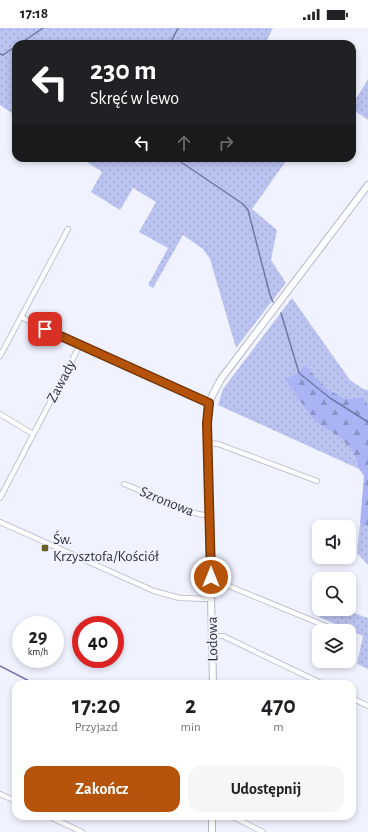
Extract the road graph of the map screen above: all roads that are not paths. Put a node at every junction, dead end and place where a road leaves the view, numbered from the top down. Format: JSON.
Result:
{"nodes":[{"id":1,"x":368,"y":186,"type":"edge"},
{"id":2,"x":68,"y":229,"type":"dead end"},
{"id":3,"x":21,"y":318,"type":"junction"},
{"id":4,"x":80,"y":345,"type":"junction"},
{"id":5,"x":0,"y":356,"type":"edge"},
{"id":6,"x":209,"y":403,"type":"junction"},
{"id":7,"x":0,"y":414,"type":"edge"},
{"id":8,"x":33,"y":434,"type":"junction"},
{"id":9,"x":208,"y":443,"type":"junction"},
{"id":10,"x":317,"y":481,"type":"dead end"},
{"id":11,"x":124,"y":484,"type":"dead end"},
{"id":12,"x":0,"y":498,"type":"edge"},
{"id":13,"x":210,"y":516,"type":"junction"},
{"id":14,"x":0,"y":522,"type":"edge"},
{"id":15,"x":211,"y":582,"type":"junction"},
{"id":16,"x":211,"y":599,"type":"junction"},
{"id":17,"x":321,"y":624,"type":"edge"},
{"id":18,"x":212,"y":636,"type":"junction"},
{"id":19,"x":213,"y":680,"type":"edge"},
{"id":20,"x":314,"y":680,"type":"edge"},
{"id":21,"x":356,"y":700,"type":"edge"},
{"id":22,"x":368,"y":706,"type":"edge"},
{"id":23,"x":0,"y":794,"type":"edge"},
{"id":24,"x":12,"y":799,"type":"edge"},
{"id":25,"x":56,"y":820,"type":"edge"},
{"id":26,"x":212,"y":820,"type":"edge"},
{"id":27,"x":239,"y":820,"type":"edge"},
{"id":28,"x":82,"y":832,"type":"edge"},
{"id":29,"x":212,"y":832,"type":"edge"},
{"id":30,"x":263,"y":832,"type":"edge"}],
"edges":[{"from":1,"to":6,"type":"street"},
{"from":2,"to":3,"type":"street"},
{"from":3,"to":4,"type":"street","name":"Zawady"},
{"from":3,"to":5,"type":"street"},
{"from":4,"to":6,"type":"street"},
{"from":4,"to":8,"type":"street","name":"Zawady"},
{"from":6,"to":9,"type":"street","name":"Lodowa"},
{"from":7,"to":8,"type":"street"},
{"from":8,"to":12,"type":"street","name":"Zawady"},
{"from":9,"to":10,"type":"street"},
{"from":9,"to":13,"type":"street","name":"Lodowa"},
{"from":11,"to":13,"type":"street","name":"Szronowa"},
{"from":13,"to":15,"type":"street","name":"Lodowa"},
{"from":14,"to":16,"type":"street"},
{"from":15,"to":16,"type":"street","name":"Lodowa"},
{"from":15,"to":17,"type":"street"},
{"from":16,"to":18,"type":"street","name":"Lodowa"},
{"from":18,"to":19,"type":"street","name":"Lodowa"},
{"from":18,"to":20,"type":"street"},
{"from":21,"to":22,"type":"street"},
{"from":23,"to":24,"type":"street"},
{"from":25,"to":28,"type":"street"},
{"from":26,"to":29,"type":"street"},
{"from":27,"to":30,"type":"street"}]}
